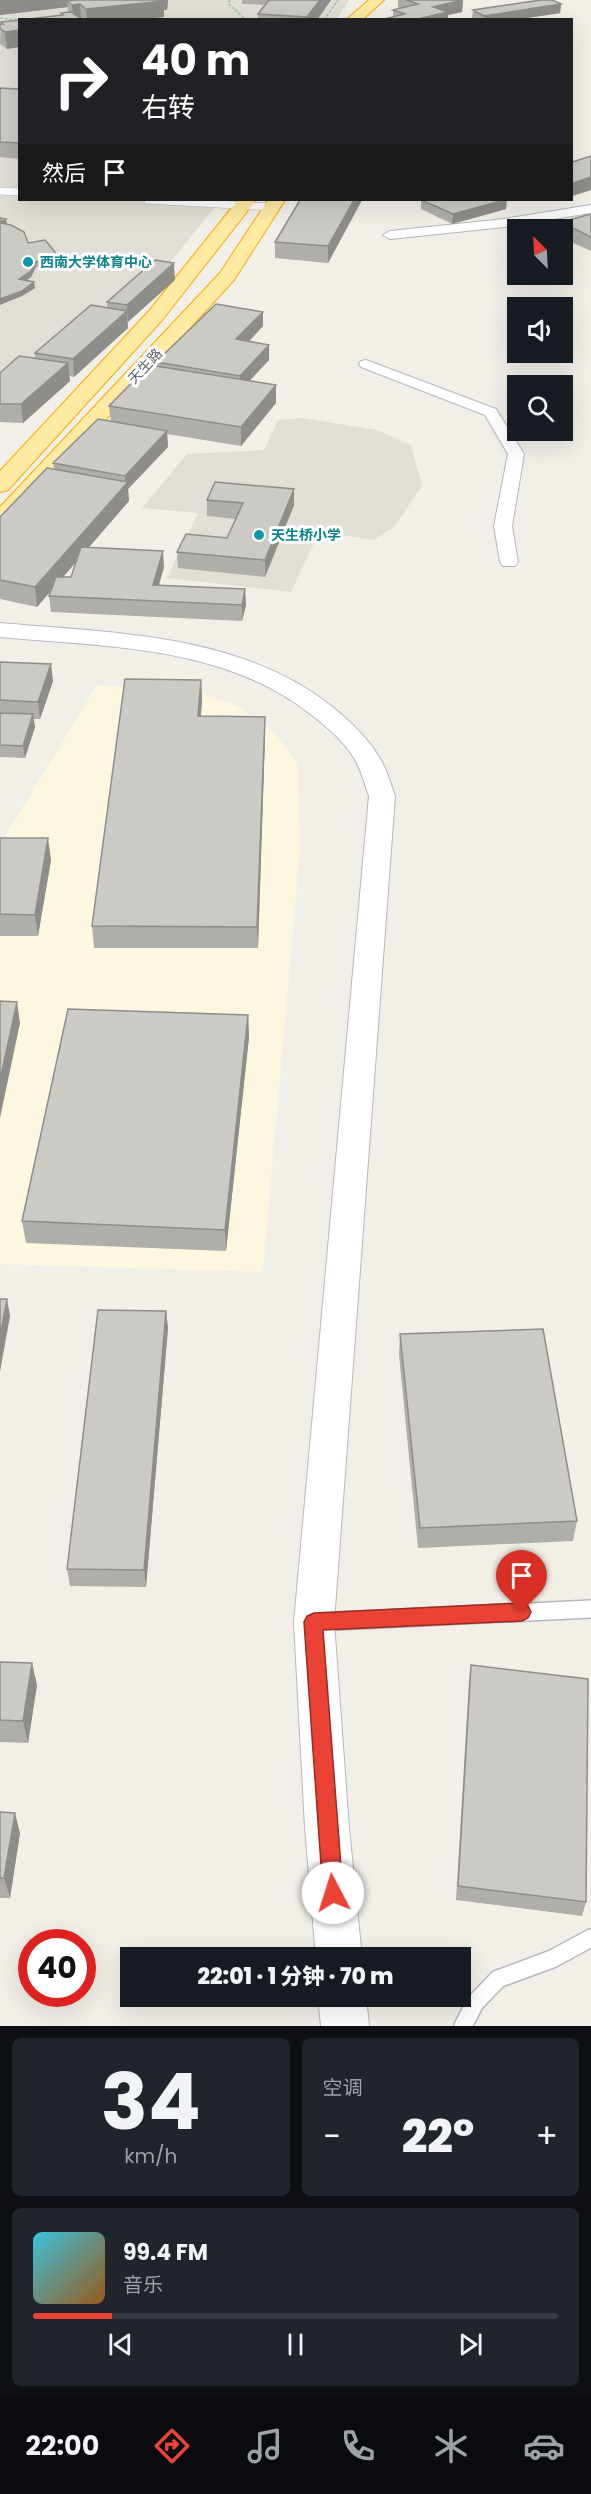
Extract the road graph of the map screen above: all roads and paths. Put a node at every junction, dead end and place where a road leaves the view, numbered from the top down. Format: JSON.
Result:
{"nodes":[{"id":1,"x":230,"y":0,"type":"edge"},
{"id":2,"x":338,"y":0,"type":"edge"},
{"id":3,"x":377,"y":0,"type":"edge"},
{"id":4,"x":390,"y":0,"type":"edge"},
{"id":5,"x":0,"y":18,"type":"edge"},
{"id":6,"x":244,"y":18,"type":"edge"},
{"id":7,"x":325,"y":18,"type":"edge"},
{"id":8,"x":354,"y":18,"type":"edge"},
{"id":9,"x":371,"y":18,"type":"edge"},
{"id":10,"x":18,"y":20,"type":"edge"},
{"id":11,"x":0,"y":191,"type":"edge"},
{"id":12,"x":18,"y":192,"type":"edge"},
{"id":13,"x":196,"y":201,"type":"edge"},
{"id":14,"x":245,"y":202,"type":"edge"},
{"id":15,"x":273,"y":203,"type":"edge"},
{"id":16,"x":591,"y":209,"type":"edge"},
{"id":17,"x":390,"y":235,"type":"dead end"},
{"id":18,"x":366,"y":364,"type":"dead end"},
{"id":19,"x":0,"y":485,"type":"edge"},
{"id":20,"x":0,"y":521,"type":"edge"},
{"id":21,"x":509,"y":562,"type":"dead end"},
{"id":22,"x":0,"y":630,"type":"edge"},
{"id":23,"x":591,"y":1609,"type":"edge"},
{"id":24,"x":314,"y":1622,"type":"junction"},
{"id":25,"x":591,"y":1938,"type":"edge"},
{"id":26,"x":338,"y":1947,"type":"edge"},
{"id":27,"x":343,"y":2007,"type":"edge"},
{"id":28,"x":345,"y":2026,"type":"edge"},
{"id":29,"x":463,"y":2026,"type":"edge"}],
"edges":[{"from":1,"to":6,"type":"path"},
{"from":2,"to":7,"type":"path"},
{"from":3,"to":8,"type":"highway"},
{"from":4,"to":9,"type":"highway"},
{"from":5,"to":10,"type":"path"},
{"from":11,"to":12,"type":"lane"},
{"from":13,"to":14,"type":"lane"},
{"from":14,"to":15,"type":"lane"},
{"from":14,"to":19,"type":"highway","name":"天生路"},
{"from":15,"to":20,"type":"highway","name":"天生路"},
{"from":16,"to":17,"type":"street"},
{"from":18,"to":21,"type":"street"},
{"from":22,"to":24,"type":"street"},
{"from":23,"to":24,"type":"lane"},
{"from":24,"to":26,"type":"street"},
{"from":25,"to":29,"type":"lane"},
{"from":27,"to":28,"type":"street"}]}
